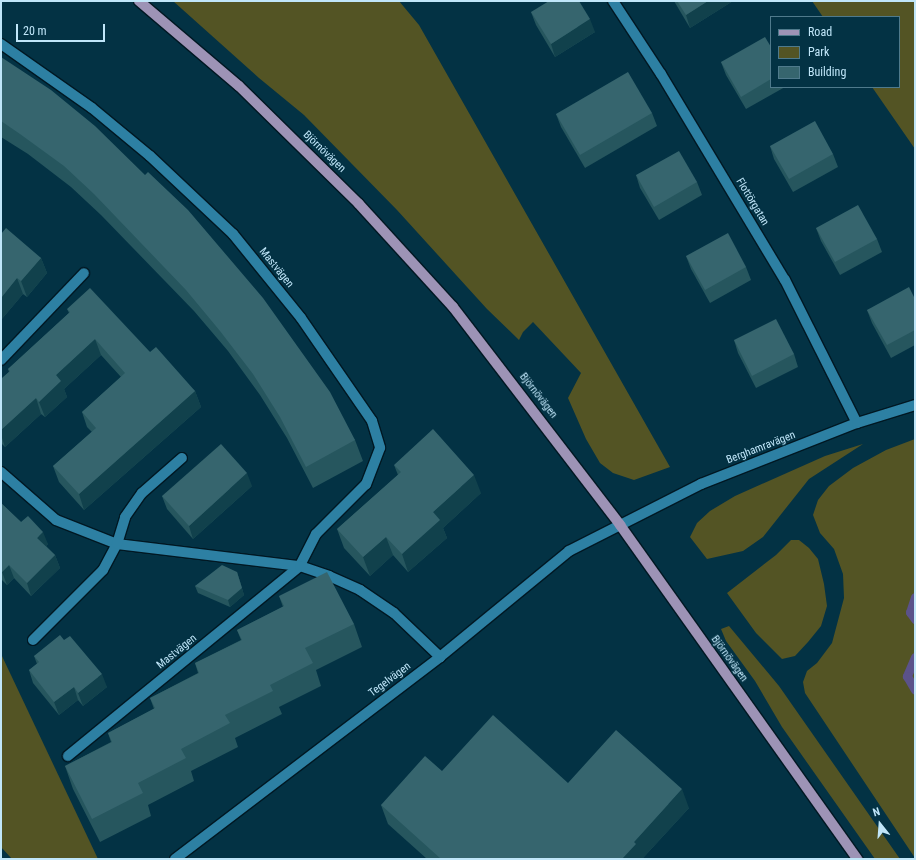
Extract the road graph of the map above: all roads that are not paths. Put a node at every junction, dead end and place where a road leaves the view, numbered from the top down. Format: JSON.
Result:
{"nodes":[{"id":1,"x":139,"y":1,"type":"edge"},
{"id":2,"x":613,"y":1,"type":"edge"},
{"id":3,"x":1,"y":44,"type":"edge"},
{"id":4,"x":84,"y":273,"type":"dead end"},
{"id":5,"x":1,"y":360,"type":"edge"},
{"id":6,"x":915,"y":404,"type":"edge"},
{"id":7,"x":857,"y":424,"type":"junction"},
{"id":8,"x":182,"y":458,"type":"dead end"},
{"id":9,"x":1,"y":472,"type":"edge"},
{"id":10,"x":620,"y":525,"type":"junction"},
{"id":11,"x":117,"y":544,"type":"junction"},
{"id":12,"x":300,"y":566,"type":"junction"},
{"id":13,"x":33,"y":640,"type":"dead end"},
{"id":14,"x":440,"y":657,"type":"junction"},
{"id":15,"x":68,"y":756,"type":"dead end"},
{"id":16,"x":176,"y":859,"type":"edge"},
{"id":17,"x":857,"y":859,"type":"edge"}],
"edges":[{"from":1,"to":10,"type":"main road","name":"Björnövägen"},
{"from":2,"to":7,"type":"street","name":"Flottörgatan"},
{"from":3,"to":12,"type":"street","name":"Mastvägen"},
{"from":4,"to":5,"type":"street"},
{"from":6,"to":7,"type":"street","name":"Berghamravägen"},
{"from":7,"to":10,"type":"street","name":"Berghamravägen"},
{"from":8,"to":11,"type":"street"},
{"from":9,"to":11,"type":"street"},
{"from":10,"to":14,"type":"street","name":"Tegelvägen"},
{"from":10,"to":17,"type":"main road","name":"Björnövägen"},
{"from":11,"to":12,"type":"street"},
{"from":11,"to":13,"type":"street"},
{"from":12,"to":14,"type":"street"},
{"from":12,"to":15,"type":"street","name":"Mastvägen"},
{"from":14,"to":16,"type":"street","name":"Tegelvägen"}]}
